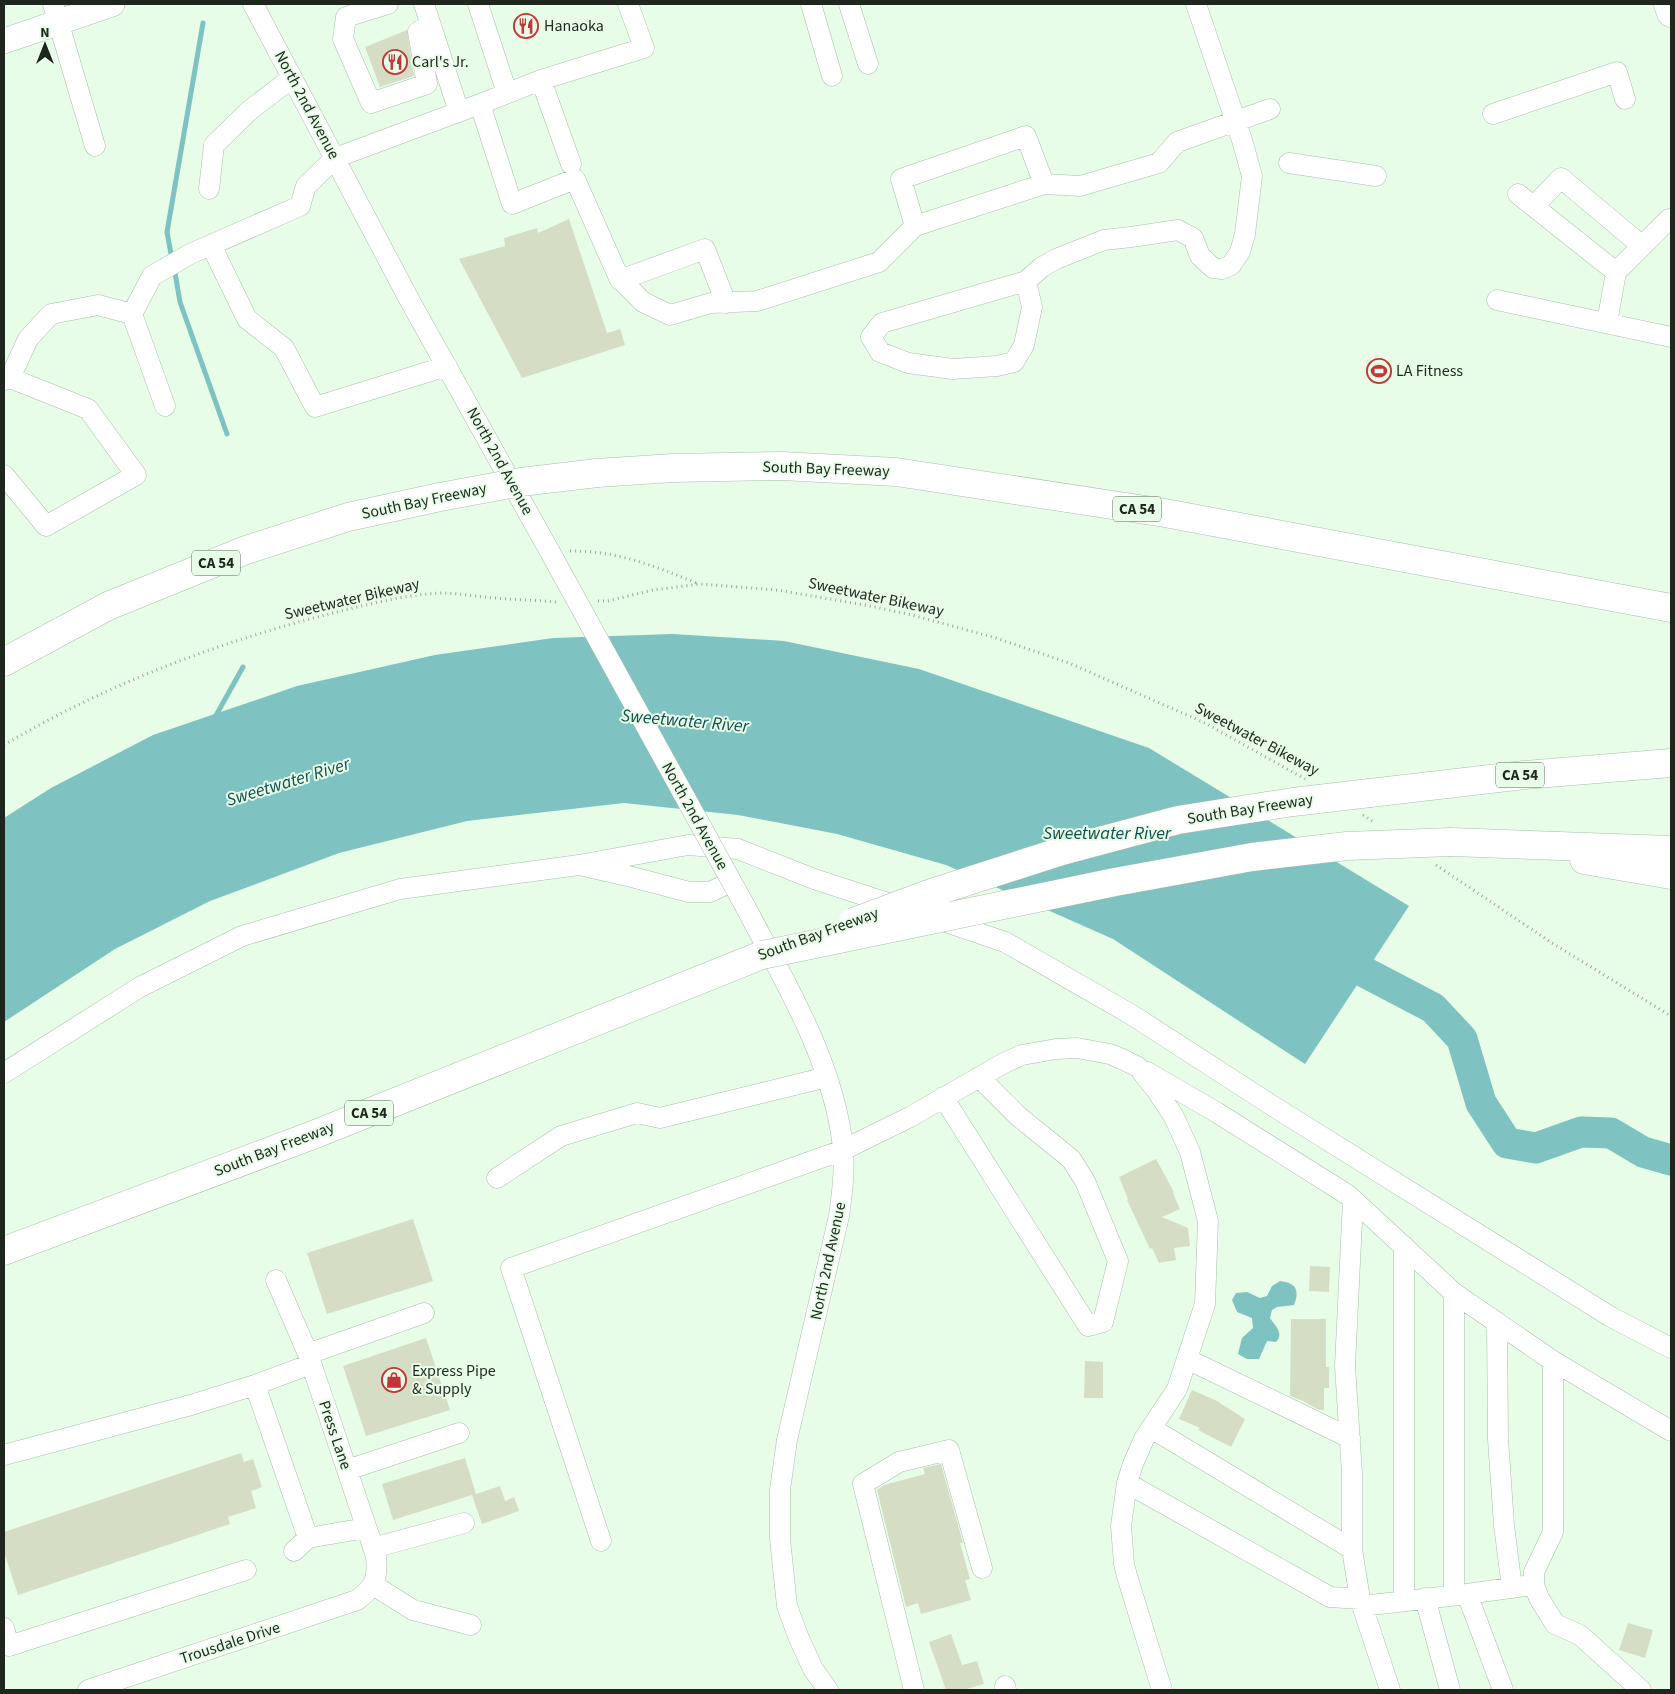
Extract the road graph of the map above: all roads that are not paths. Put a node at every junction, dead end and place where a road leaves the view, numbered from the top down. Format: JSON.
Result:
{"nodes":[{"id":1,"x":112,"y":4,"type":"edge"},
{"id":2,"x":253,"y":4,"type":"edge"},
{"id":3,"x":388,"y":4,"type":"edge"},
{"id":4,"x":424,"y":4,"type":"edge"},
{"id":5,"x":478,"y":4,"type":"edge"},
{"id":6,"x":628,"y":4,"type":"edge"},
{"id":7,"x":811,"y":4,"type":"edge"},
{"id":8,"x":849,"y":4,"type":"edge"},
{"id":9,"x":1196,"y":4,"type":"edge"},
{"id":10,"x":1668,"y":4,"type":"edge"},
{"id":11,"x":56,"y":13,"type":"edge"},
{"id":12,"x":1671,"y":13,"type":"edge"},
{"id":13,"x":430,"y":25,"type":"junction"},
{"id":14,"x":4,"y":41,"type":"edge"},
{"id":15,"x":868,"y":64,"type":"dead end"},
{"id":16,"x":832,"y":76,"type":"dead end"},
{"id":17,"x":292,"y":78,"type":"junction"},
{"id":18,"x":541,"y":80,"type":"junction"},
{"id":19,"x":507,"y":93,"type":"junction"},
{"id":20,"x":1624,"y":99,"type":"dead end"},
{"id":21,"x":480,"y":104,"type":"junction"},
{"id":22,"x":1270,"y":109,"type":"dead end"},
{"id":23,"x":459,"y":112,"type":"junction"},
{"id":24,"x":1493,"y":114,"type":"dead end"},
{"id":25,"x":1234,"y":121,"type":"junction"},
{"id":26,"x":95,"y":146,"type":"dead end"},
{"id":27,"x":335,"y":158,"type":"junction"},
{"id":28,"x":1289,"y":163,"type":"dead end"},
{"id":29,"x":571,"y":164,"type":"dead end"},
{"id":30,"x":1376,"y":176,"type":"dead end"},
{"id":31,"x":1044,"y":184,"type":"junction"},
{"id":32,"x":209,"y":190,"type":"dead end"},
{"id":33,"x":1669,"y":219,"type":"dead end"},
{"id":34,"x":915,"y":226,"type":"junction"},
{"id":35,"x":210,"y":245,"type":"junction"},
{"id":36,"x":1642,"y":246,"type":"junction"},
{"id":37,"x":1616,"y":272,"type":"junction"},
{"id":38,"x":620,"y":280,"type":"junction"},
{"id":39,"x":1026,"y":281,"type":"junction"},
{"id":40,"x":1497,"y":300,"type":"dead end"},
{"id":41,"x":726,"y":303,"type":"junction"},
{"id":42,"x":132,"y":314,"type":"junction"},
{"id":43,"x":1607,"y":323,"type":"junction"},
{"id":44,"x":1671,"y":337,"type":"edge"},
{"id":45,"x":446,"y":366,"type":"junction"},
{"id":46,"x":7,"y":379,"type":"edge"},
{"id":47,"x":166,"y":406,"type":"dead end"},
{"id":48,"x":4,"y":475,"type":"edge"},
{"id":49,"x":1531,"y":581,"type":"junction"},
{"id":50,"x":1671,"y":591,"type":"edge"},
{"id":51,"x":1671,"y":608,"type":"edge"},
{"id":52,"x":4,"y":662,"type":"edge"},
{"id":53,"x":1671,"y":763,"type":"edge"},
{"id":54,"x":1502,"y":844,"type":"junction"},
{"id":55,"x":1671,"y":850,"type":"edge"},
{"id":56,"x":579,"y":865,"type":"junction"},
{"id":57,"x":1671,"y":875,"type":"edge"},
{"id":58,"x":732,"y":882,"type":"junction"},
{"id":59,"x":762,"y":955,"type":"junction"},
{"id":60,"x":1138,"y":1067,"type":"junction"},
{"id":61,"x":4,"y":1072,"type":"edge"},
{"id":62,"x":827,"y":1077,"type":"junction"},
{"id":63,"x":979,"y":1077,"type":"junction"},
{"id":64,"x":943,"y":1097,"type":"junction"},
{"id":65,"x":843,"y":1150,"type":"junction"},
{"id":66,"x":497,"y":1178,"type":"dead end"},
{"id":67,"x":1353,"y":1200,"type":"junction"},
{"id":68,"x":1404,"y":1246,"type":"junction"},
{"id":69,"x":4,"y":1252,"type":"edge"},
{"id":70,"x":276,"y":1280,"type":"dead end"},
{"id":71,"x":1454,"y":1292,"type":"junction"},
{"id":72,"x":424,"y":1313,"type":"dead end"},
{"id":73,"x":1496,"y":1322,"type":"junction"},
{"id":74,"x":1671,"y":1348,"type":"edge"},
{"id":75,"x":310,"y":1359,"type":"junction"},
{"id":76,"x":1187,"y":1359,"type":"junction"},
{"id":77,"x":1553,"y":1361,"type":"junction"},
{"id":78,"x":255,"y":1385,"type":"junction"},
{"id":79,"x":1151,"y":1428,"type":"junction"},
{"id":80,"x":1671,"y":1431,"type":"edge"},
{"id":81,"x":459,"y":1433,"type":"dead end"},
{"id":82,"x":1350,"y":1438,"type":"junction"},
{"id":83,"x":4,"y":1455,"type":"edge"},
{"id":84,"x":347,"y":1470,"type":"junction"},
{"id":85,"x":1127,"y":1483,"type":"junction"},
{"id":86,"x":464,"y":1523,"type":"dead end"},
{"id":87,"x":366,"y":1528,"type":"junction"},
{"id":88,"x":601,"y":1541,"type":"dead end"},
{"id":89,"x":373,"y":1548,"type":"junction"},
{"id":90,"x":1352,"y":1549,"type":"junction"},
{"id":91,"x":982,"y":1568,"type":"dead end"},
{"id":92,"x":246,"y":1570,"type":"dead end"},
{"id":93,"x":1534,"y":1586,"type":"junction"},
{"id":94,"x":371,"y":1588,"type":"junction"},
{"id":95,"x":1512,"y":1588,"type":"junction"},
{"id":96,"x":1461,"y":1594,"type":"junction"},
{"id":97,"x":1425,"y":1598,"type":"junction"},
{"id":98,"x":1404,"y":1601,"type":"junction"},
{"id":99,"x":1361,"y":1603,"type":"junction"},
{"id":100,"x":471,"y":1625,"type":"dead end"},
{"id":101,"x":4,"y":1628,"type":"edge"},
{"id":102,"x":92,"y":1690,"type":"edge"},
{"id":103,"x":828,"y":1690,"type":"edge"},
{"id":104,"x":914,"y":1690,"type":"edge"},
{"id":105,"x":1162,"y":1690,"type":"edge"},
{"id":106,"x":1390,"y":1690,"type":"edge"},
{"id":107,"x":1450,"y":1690,"type":"edge"},
{"id":108,"x":1503,"y":1690,"type":"edge"},
{"id":109,"x":1641,"y":1690,"type":"edge"}],
"edges":[{"from":1,"to":11,"type":"main road"},
{"from":2,"to":17,"type":"street","name":"North 2nd Avenue"},
{"from":3,"to":13,"type":"street"},
{"from":4,"to":13,"type":"street"},
{"from":5,"to":19,"type":"street"},
{"from":6,"to":18,"type":"street"},
{"from":7,"to":16,"type":"street"},
{"from":8,"to":15,"type":"street"},
{"from":9,"to":25,"type":"street"},
{"from":10,"to":12,"type":"highway"},
{"from":11,"to":14,"type":"main road"},
{"from":11,"to":26,"type":"street"},
{"from":13,"to":23,"type":"street"},
{"from":17,"to":27,"type":"street","name":"North 2nd Avenue"},
{"from":17,"to":32,"type":"street"},
{"from":18,"to":19,"type":"street"},
{"from":18,"to":29,"type":"street"},
{"from":19,"to":21,"type":"street"},
{"from":20,"to":24,"type":"street"},
{"from":21,"to":23,"type":"street"},
{"from":21,"to":38,"type":"street"},
{"from":22,"to":25,"type":"street"},
{"from":23,"to":27,"type":"street"},
{"from":25,"to":31,"type":"street"},
{"from":25,"to":39,"type":"street"},
{"from":27,"to":35,"type":"street"},
{"from":27,"to":45,"type":"street","name":"North 2nd Avenue"},
{"from":28,"to":30,"type":"street"},
{"from":31,"to":34,"type":"street"},
{"from":31,"to":34,"type":"street"},
{"from":33,"to":36,"type":"street"},
{"from":34,"to":41,"type":"street"},
{"from":35,"to":42,"type":"street"},
{"from":35,"to":45,"type":"street"},
{"from":36,"to":37,"type":"street"},
{"from":36,"to":37,"type":"street"},
{"from":37,"to":43,"type":"street"},
{"from":38,"to":41,"type":"street"},
{"from":38,"to":41,"type":"street"},
{"from":39,"to":39,"type":"street"},
{"from":40,"to":43,"type":"street"},
{"from":42,"to":46,"type":"street"},
{"from":42,"to":47,"type":"street"},
{"from":43,"to":44,"type":"street"},
{"from":45,"to":58,"type":"street","name":"North 2nd Avenue","bridge":true},
{"from":46,"to":48,"type":"street"},
{"from":49,"to":50,"type":"highway"},
{"from":49,"to":51,"type":"highway","name":"South Bay Freeway","number":"CA 54"},
{"from":49,"to":52,"type":"highway","name":"South Bay Freeway","number":"CA 54","bridge":true},
{"from":53,"to":59,"type":"highway","name":"South Bay Freeway","number":"CA 54","bridge":true},
{"from":54,"to":55,"type":"highway"},
{"from":54,"to":57,"type":"highway"},
{"from":54,"to":59,"type":"highway","bridge":true},
{"from":56,"to":58,"type":"street"},
{"from":56,"to":61,"type":"street"},
{"from":56,"to":74,"type":"street"},
{"from":58,"to":62,"type":"street","name":"North 2nd Avenue","bridge":true},
{"from":59,"to":69,"type":"highway","name":"South Bay Freeway","number":"CA 54"},
{"from":60,"to":63,"type":"street"},
{"from":60,"to":67,"type":"street"},
{"from":60,"to":76,"type":"street"},
{"from":62,"to":65,"type":"street","name":"North 2nd Avenue"},
{"from":62,"to":66,"type":"street"},
{"from":63,"to":64,"type":"street"},
{"from":63,"to":64,"type":"street"},
{"from":64,"to":65,"type":"street"},
{"from":65,"to":88,"type":"street"},
{"from":65,"to":103,"type":"street","name":"North 2nd Avenue"},
{"from":67,"to":68,"type":"street"},
{"from":67,"to":82,"type":"street"},
{"from":68,"to":71,"type":"street"},
{"from":68,"to":98,"type":"street"},
{"from":70,"to":75,"type":"street","name":"Press Lane"},
{"from":71,"to":73,"type":"street"},
{"from":71,"to":96,"type":"street"},
{"from":72,"to":75,"type":"street"},
{"from":73,"to":77,"type":"street"},
{"from":73,"to":95,"type":"street"},
{"from":75,"to":78,"type":"street"},
{"from":75,"to":84,"type":"street","name":"Press Lane"},
{"from":76,"to":79,"type":"street"},
{"from":76,"to":82,"type":"street"},
{"from":77,"to":80,"type":"street"},
{"from":77,"to":93,"type":"street"},
{"from":78,"to":83,"type":"street"},
{"from":78,"to":87,"type":"street"},
{"from":79,"to":85,"type":"street"},
{"from":79,"to":90,"type":"street"},
{"from":81,"to":84,"type":"street"},
{"from":82,"to":90,"type":"street"},
{"from":84,"to":87,"type":"street","name":"Press Lane"},
{"from":85,"to":99,"type":"street"},
{"from":85,"to":105,"type":"street"},
{"from":86,"to":89,"type":"street"},
{"from":87,"to":89,"type":"street","name":"Press Lane"},
{"from":89,"to":94,"type":"street","name":"Press Lane"},
{"from":90,"to":99,"type":"street"},
{"from":91,"to":104,"type":"street"},
{"from":92,"to":101,"type":"street"},
{"from":93,"to":95,"type":"street"},
{"from":93,"to":109,"type":"street"},
{"from":94,"to":100,"type":"street"},
{"from":94,"to":102,"type":"street","name":"Trousdale Drive"},
{"from":95,"to":96,"type":"street"},
{"from":96,"to":97,"type":"street"},
{"from":96,"to":108,"type":"street"},
{"from":97,"to":98,"type":"street"},
{"from":97,"to":107,"type":"street"},
{"from":98,"to":99,"type":"street"},
{"from":99,"to":106,"type":"street"}]}
